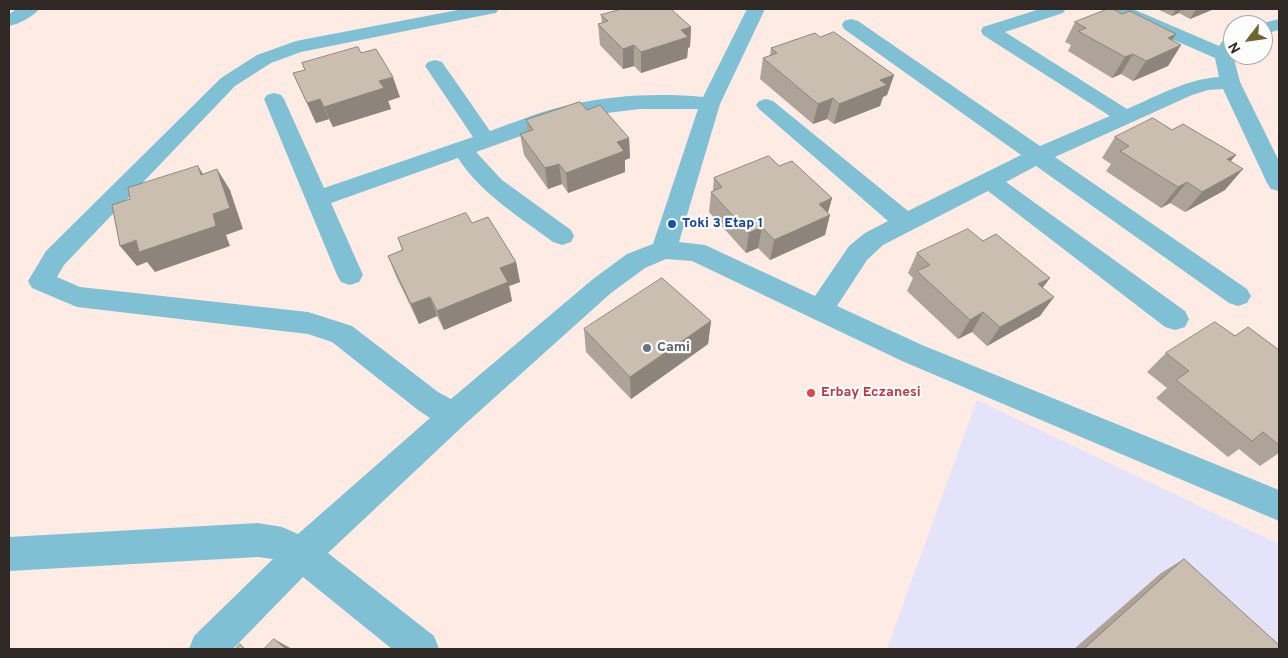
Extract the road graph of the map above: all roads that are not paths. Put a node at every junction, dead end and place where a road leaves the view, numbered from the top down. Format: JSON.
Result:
{"nodes":[{"id":1,"x":30,"y":9,"type":"edge"},
{"id":2,"x":490,"y":9,"type":"edge"},
{"id":3,"x":756,"y":9,"type":"edge"},
{"id":4,"x":1057,"y":9,"type":"edge"},
{"id":5,"x":1118,"y":9,"type":"edge"},
{"id":6,"x":9,"y":21,"type":"edge"},
{"id":7,"x":851,"y":25,"type":"dead end"},
{"id":8,"x":1223,"y":45,"type":"edge"},
{"id":9,"x":1230,"y":65,"type":"edge"},
{"id":10,"x":435,"y":66,"type":"dead end"},
{"id":11,"x":1231,"y":83,"type":"junction"},
{"id":12,"x":274,"y":99,"type":"dead end"},
{"id":13,"x":710,"y":104,"type":"junction"},
{"id":14,"x":766,"y":105,"type":"dead end"},
{"id":15,"x":1126,"y":118,"type":"junction"},
{"id":16,"x":486,"y":141,"type":"junction"},
{"id":17,"x":463,"y":149,"type":"junction"},
{"id":18,"x":1038,"y":156,"type":"junction"},
{"id":19,"x":990,"y":181,"type":"junction"},
{"id":20,"x":1279,"y":183,"type":"edge"},
{"id":21,"x":318,"y":199,"type":"junction"},
{"id":22,"x":906,"y":224,"type":"junction"},
{"id":23,"x":562,"y":236,"type":"dead end"},
{"id":24,"x":664,"y":250,"type":"junction"},
{"id":25,"x":350,"y":275,"type":"dead end"},
{"id":26,"x":1238,"y":296,"type":"dead end"},
{"id":27,"x":820,"y":310,"type":"junction"},
{"id":28,"x":1176,"y":319,"type":"dead end"},
{"id":29,"x":453,"y":416,"type":"junction"},
{"id":30,"x":1279,"y":506,"type":"edge"},
{"id":31,"x":9,"y":554,"type":"edge"},
{"id":32,"x":302,"y":554,"type":"junction"},
{"id":33,"x":208,"y":649,"type":"edge"},
{"id":34,"x":421,"y":649,"type":"edge"}],
"edges":[{"from":1,"to":6,"type":"street"},
{"from":2,"to":29,"type":"street"},
{"from":3,"to":13,"type":"street"},
{"from":4,"to":15,"type":"street"},
{"from":5,"to":8,"type":"street"},
{"from":7,"to":18,"type":"street"},
{"from":9,"to":11,"type":"street"},
{"from":10,"to":16,"type":"street"},
{"from":11,"to":15,"type":"street"},
{"from":11,"to":20,"type":"street"},
{"from":12,"to":21,"type":"street"},
{"from":13,"to":16,"type":"street"},
{"from":13,"to":24,"type":"street"},
{"from":14,"to":22,"type":"street"},
{"from":15,"to":18,"type":"street"},
{"from":16,"to":17,"type":"street"},
{"from":17,"to":21,"type":"street"},
{"from":17,"to":23,"type":"street"},
{"from":18,"to":19,"type":"street"},
{"from":18,"to":26,"type":"street"},
{"from":19,"to":22,"type":"street"},
{"from":19,"to":28,"type":"street"},
{"from":21,"to":25,"type":"street"},
{"from":22,"to":27,"type":"street"},
{"from":24,"to":27,"type":"street"},
{"from":24,"to":29,"type":"street"},
{"from":27,"to":30,"type":"street"},
{"from":29,"to":32,"type":"street"},
{"from":31,"to":32,"type":"street"},
{"from":32,"to":33,"type":"street"},
{"from":32,"to":34,"type":"street"}]}
